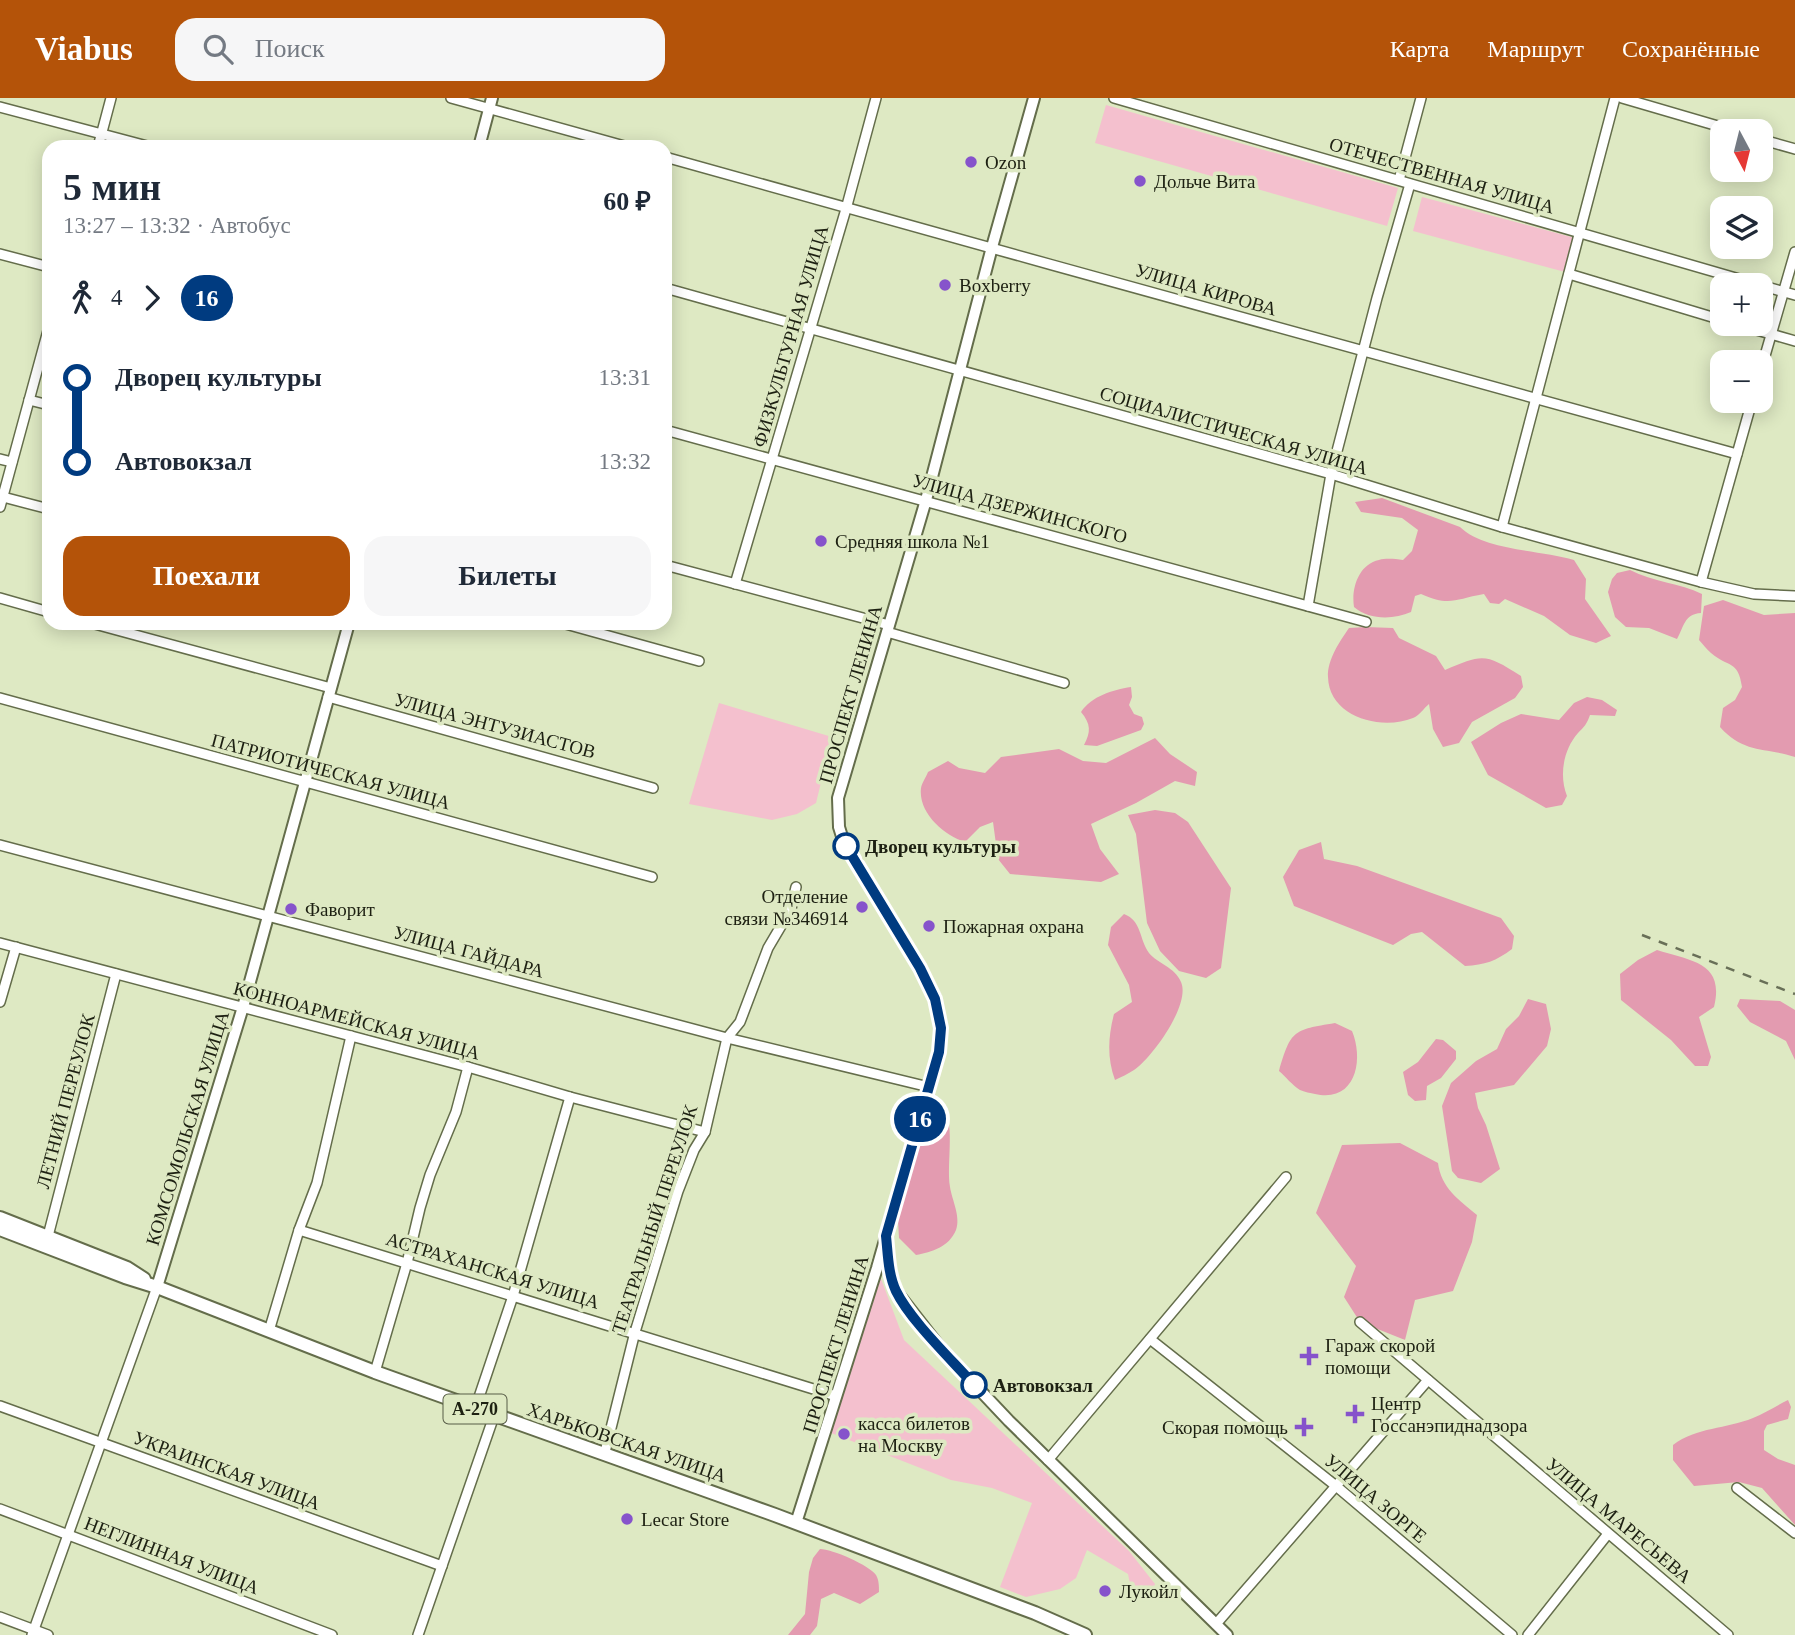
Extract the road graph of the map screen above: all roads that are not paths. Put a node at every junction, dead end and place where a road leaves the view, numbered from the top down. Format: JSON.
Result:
{"nodes":[{"id":1,"x":111,"y":98,"type":"edge"},
{"id":2,"x":451,"y":98,"type":"edge"},
{"id":3,"x":876,"y":98,"type":"edge"},
{"id":4,"x":1034,"y":98,"type":"edge"},
{"id":5,"x":1114,"y":98,"type":"edge"},
{"id":6,"x":1421,"y":98,"type":"edge"},
{"id":7,"x":1615,"y":98,"type":"edge"},
{"id":8,"x":1622,"y":98,"type":"edge"},
{"id":9,"x":491,"y":103,"type":"edge"},
{"id":10,"x":0,"y":107,"type":"edge"},
{"id":11,"x":1710,"y":124,"type":"edge"},
{"id":12,"x":102,"y":134,"type":"junction"},
{"id":13,"x":100,"y":140,"type":"edge"},
{"id":14,"x":125,"y":140,"type":"edge"},
{"id":15,"x":481,"y":140,"type":"edge"},
{"id":16,"x":606,"y":140,"type":"edge"},
{"id":17,"x":1773,"y":143,"type":"edge"},
{"id":18,"x":1795,"y":149,"type":"edge"},
{"id":19,"x":672,"y":159,"type":"edge"},
{"id":20,"x":1398,"y":180,"type":"junction"},
{"id":21,"x":1410,"y":184,"type":"junction"},
{"id":22,"x":846,"y":209,"type":"junction"},
{"id":23,"x":1580,"y":233,"type":"junction"},
{"id":24,"x":992,"y":247,"type":"junction"},
{"id":25,"x":1795,"y":252,"type":"edge"},
{"id":26,"x":0,"y":254,"type":"edge"},
{"id":27,"x":42,"y":265,"type":"edge"},
{"id":28,"x":1718,"y":273,"type":"edge"},
{"id":29,"x":1569,"y":274,"type":"junction"},
{"id":30,"x":1773,"y":289,"type":"edge"},
{"id":31,"x":672,"y":290,"type":"edge"},
{"id":32,"x":1784,"y":292,"type":"junction"},
{"id":33,"x":1795,"y":295,"type":"edge"},
{"id":34,"x":1710,"y":316,"type":"edge"},
{"id":35,"x":1773,"y":328,"type":"edge"},
{"id":36,"x":811,"y":329,"type":"junction"},
{"id":37,"x":1773,"y":335,"type":"edge"},
{"id":38,"x":1795,"y":341,"type":"edge"},
{"id":39,"x":1363,"y":352,"type":"junction"},
{"id":40,"x":42,"y":353,"type":"edge"},
{"id":41,"x":959,"y":370,"type":"junction"},
{"id":42,"x":1536,"y":399,"type":"junction"},
{"id":43,"x":29,"y":400,"type":"junction"},
{"id":44,"x":42,"y":403,"type":"edge"},
{"id":45,"x":1749,"y":413,"type":"edge"},
{"id":46,"x":672,"y":432,"type":"edge"},
{"id":47,"x":1737,"y":454,"type":"junction"},
{"id":48,"x":0,"y":459,"type":"edge"},
{"id":49,"x":772,"y":459,"type":"junction"},
{"id":50,"x":12,"y":462,"type":"junction"},
{"id":51,"x":1331,"y":474,"type":"junction"},
{"id":52,"x":3,"y":497,"type":"junction"},
{"id":53,"x":926,"y":500,"type":"junction"},
{"id":54,"x":0,"y":507,"type":"edge"},
{"id":55,"x":42,"y":507,"type":"edge"},
{"id":56,"x":1502,"y":527,"type":"junction"},
{"id":57,"x":672,"y":567,"type":"edge"},
{"id":58,"x":1701,"y":582,"type":"junction"},
{"id":59,"x":735,"y":584,"type":"junction"},
{"id":60,"x":1795,"y":596,"type":"edge"},
{"id":61,"x":0,"y":598,"type":"edge"},
{"id":62,"x":1308,"y":606,"type":"junction"},
{"id":63,"x":42,"y":610,"type":"edge"},
{"id":64,"x":1366,"y":622,"type":"dead end"},
{"id":65,"x":888,"y":629,"type":"junction"},
{"id":66,"x":114,"y":630,"type":"edge"},
{"id":67,"x":347,"y":630,"type":"edge"},
{"id":68,"x":587,"y":630,"type":"edge"},
{"id":69,"x":699,"y":661,"type":"dead end"},
{"id":70,"x":1064,"y":683,"type":"dead end"},
{"id":71,"x":330,"y":693,"type":"junction"},
{"id":72,"x":0,"y":698,"type":"edge"},
{"id":73,"x":305,"y":783,"type":"junction"},
{"id":74,"x":653,"y":788,"type":"dead end"},
{"id":75,"x":0,"y":845,"type":"edge"},
{"id":76,"x":652,"y":877,"type":"dead end"},
{"id":77,"x":796,"y":887,"type":"dead end"},
{"id":78,"x":268,"y":916,"type":"junction"},
{"id":79,"x":0,"y":943,"type":"edge"},
{"id":80,"x":16,"y":947,"type":"junction"},
{"id":81,"x":116,"y":974,"type":"junction"},
{"id":82,"x":0,"y":1002,"type":"edge"},
{"id":83,"x":243,"y":1007,"type":"junction"},
{"id":84,"x":351,"y":1036,"type":"junction"},
{"id":85,"x":727,"y":1038,"type":"junction"},
{"id":86,"x":468,"y":1067,"type":"junction"},
{"id":87,"x":929,"y":1087,"type":"junction"},
{"id":88,"x":569,"y":1097,"type":"junction"},
{"id":89,"x":705,"y":1132,"type":"junction"},
{"id":90,"x":1286,"y":1177,"type":"dead end"},
{"id":91,"x":0,"y":1218,"type":"edge"},
{"id":92,"x":0,"y":1229,"type":"edge"},
{"id":93,"x":299,"y":1230,"type":"junction"},
{"id":94,"x":886,"y":1236,"type":"junction"},
{"id":95,"x":48,"y":1237,"type":"junction"},
{"id":96,"x":407,"y":1263,"type":"junction"},
{"id":97,"x":156,"y":1287,"type":"junction"},
{"id":98,"x":513,"y":1296,"type":"junction"},
{"id":99,"x":1360,"y":1322,"type":"dead end"},
{"id":100,"x":269,"y":1331,"type":"junction"},
{"id":101,"x":635,"y":1332,"type":"junction"},
{"id":102,"x":1150,"y":1339,"type":"junction"},
{"id":103,"x":375,"y":1372,"type":"junction"},
{"id":104,"x":1428,"y":1380,"type":"junction"},
{"id":105,"x":836,"y":1396,"type":"junction"},
{"id":106,"x":0,"y":1406,"type":"edge"},
{"id":107,"x":475,"y":1409,"type":"junction"},
{"id":108,"x":494,"y":1416,"type":"junction"},
{"id":109,"x":101,"y":1443,"type":"junction"},
{"id":110,"x":605,"y":1452,"type":"junction"},
{"id":111,"x":1048,"y":1460,"type":"junction"},
{"id":112,"x":1336,"y":1486,"type":"junction"},
{"id":113,"x":1737,"y":1488,"type":"dead end"},
{"id":114,"x":0,"y":1509,"type":"edge"},
{"id":115,"x":796,"y":1523,"type":"junction"},
{"id":116,"x":1795,"y":1533,"type":"edge"},
{"id":117,"x":68,"y":1534,"type":"junction"},
{"id":118,"x":1607,"y":1535,"type":"junction"},
{"id":119,"x":442,"y":1566,"type":"junction"},
{"id":120,"x":0,"y":1617,"type":"edge"},
{"id":121,"x":1216,"y":1624,"type":"junction"},
{"id":122,"x":33,"y":1632,"type":"edge"},
{"id":123,"x":48,"y":1635,"type":"edge"},
{"id":124,"x":332,"y":1635,"type":"edge"},
{"id":125,"x":418,"y":1635,"type":"edge"},
{"id":126,"x":1085,"y":1635,"type":"edge"},
{"id":127,"x":1227,"y":1635,"type":"edge"},
{"id":128,"x":1511,"y":1635,"type":"edge"},
{"id":129,"x":1528,"y":1635,"type":"edge"},
{"id":130,"x":1728,"y":1635,"type":"edge"}],
"edges":[{"from":1,"to":12,"type":"street"},
{"from":2,"to":9,"type":"street"},
{"from":3,"to":22,"type":"street","name":"ФИЗКУЛЬТУРНАЯ УЛИЦА"},
{"from":4,"to":24,"type":"main road","name":"ПРОСПЕКТ ЛЕНИНА"},
{"from":5,"to":20,"type":"street","name":"ОТЕЧЕСТВЕННАЯ УЛИЦА"},
{"from":6,"to":20,"type":"street"},
{"from":7,"to":23,"type":"street"},
{"from":8,"to":11,"type":"street"},
{"from":9,"to":15,"type":"main road"},
{"from":9,"to":16,"type":"street"},
{"from":10,"to":12,"type":"street"},
{"from":12,"to":13,"type":"street"},
{"from":12,"to":14,"type":"street"},
{"from":17,"to":18,"type":"street"},
{"from":19,"to":22,"type":"street","name":"УЛИЦА КИРОВА"},
{"from":20,"to":21,"type":"street","name":"ОТЕЧЕСТВЕННАЯ УЛИЦА"},
{"from":21,"to":23,"type":"street","name":"ОТЕЧЕСТВЕННАЯ УЛИЦА"},
{"from":21,"to":39,"type":"street"},
{"from":22,"to":24,"type":"street","name":"УЛИЦА КИРОВА"},
{"from":22,"to":36,"type":"street","name":"ФИЗКУЛЬТУРНАЯ УЛИЦА"},
{"from":23,"to":28,"type":"street","name":"ОТЕЧЕСТВЕННАЯ УЛИЦА"},
{"from":23,"to":29,"type":"street"},
{"from":24,"to":39,"type":"street","name":"УЛИЦА КИРОВА"},
{"from":24,"to":41,"type":"main road","name":"ПРОСПЕКТ ЛЕНИНА"},
{"from":25,"to":32,"type":"street"},
{"from":26,"to":27,"type":"street"},
{"from":29,"to":34,"type":"street"},
{"from":29,"to":42,"type":"street"},
{"from":30,"to":32,"type":"street","name":"ОТЕЧЕСТВЕННАЯ УЛИЦА"},
{"from":31,"to":36,"type":"street","name":"СОЦИАЛИСТИЧЕСКАЯ УЛИЦА"},
{"from":32,"to":33,"type":"street","name":"ОТЕЧЕСТВЕННАЯ УЛИЦА"},
{"from":32,"to":35,"type":"street"},
{"from":36,"to":41,"type":"street","name":"СОЦИАЛИСТИЧЕСКАЯ УЛИЦА"},
{"from":36,"to":49,"type":"street","name":"ФИЗКУЛЬТУРНАЯ УЛИЦА"},
{"from":37,"to":38,"type":"street"},
{"from":39,"to":42,"type":"street","name":"УЛИЦА КИРОВА"},
{"from":39,"to":51,"type":"street"},
{"from":40,"to":43,"type":"street"},
{"from":41,"to":51,"type":"street","name":"СОЦИАЛИСТИЧЕСКАЯ УЛИЦА"},
{"from":41,"to":53,"type":"main road","name":"ПРОСПЕКТ ЛЕНИНА"},
{"from":42,"to":47,"type":"street","name":"УЛИЦА КИРОВА"},
{"from":42,"to":56,"type":"street"},
{"from":43,"to":44,"type":"street"},
{"from":43,"to":50,"type":"street"},
{"from":45,"to":47,"type":"street"},
{"from":46,"to":49,"type":"street","name":"УЛИЦА ДЗЕРЖИНСКОГО"},
{"from":47,"to":58,"type":"street"},
{"from":48,"to":50,"type":"street"},
{"from":49,"to":53,"type":"street","name":"УЛИЦА ДЗЕРЖИНСКОГО"},
{"from":49,"to":59,"type":"street","name":"ФИЗКУЛЬТУРНАЯ УЛИЦА"},
{"from":50,"to":52,"type":"street"},
{"from":51,"to":56,"type":"street","name":"СОЦИАЛИСТИЧЕСКАЯ УЛИЦА"},
{"from":51,"to":62,"type":"street"},
{"from":52,"to":54,"type":"street"},
{"from":52,"to":55,"type":"street"},
{"from":53,"to":62,"type":"street","name":"УЛИЦА ДЗЕРЖИНСКОГО"},
{"from":53,"to":65,"type":"main road","name":"ПРОСПЕКТ ЛЕНИНА"},
{"from":56,"to":58,"type":"street","name":"СОЦИАЛИСТИЧЕСКАЯ УЛИЦА"},
{"from":57,"to":59,"type":"street"},
{"from":58,"to":60,"type":"street","name":"СОЦИАЛИСТИЧЕСКАЯ УЛИЦА"},
{"from":59,"to":65,"type":"street"},
{"from":61,"to":63,"type":"street"},
{"from":62,"to":64,"type":"street","name":"УЛИЦА ДЗЕРЖИНСКОГО"},
{"from":65,"to":70,"type":"street"},
{"from":65,"to":87,"type":"main road","name":"ПРОСПЕКТ ЛЕНИНА"},
{"from":66,"to":71,"type":"street","name":"УЛИЦА ЭНТУЗИАСТОВ"},
{"from":67,"to":71,"type":"main road","name":"КОМСОМОЛЬСКАЯ УЛИЦА"},
{"from":68,"to":69,"type":"street"},
{"from":71,"to":73,"type":"main road","name":"КОМСОМОЛЬСКАЯ УЛИЦА"},
{"from":71,"to":74,"type":"street","name":"УЛИЦА ЭНТУЗИАСТОВ"},
{"from":72,"to":73,"type":"street","name":"ПАТРИОТИЧЕСКАЯ УЛИЦА"},
{"from":73,"to":76,"type":"street","name":"ПАТРИОТИЧЕСКАЯ УЛИЦА"},
{"from":73,"to":78,"type":"main road","name":"КОМСОМОЛЬСКАЯ УЛИЦА"},
{"from":75,"to":78,"type":"street","name":"УЛИЦА ГАЙДАРА"},
{"from":77,"to":85,"type":"street","name":"ТЕАТРАЛЬНЫЙ ПЕРЕУЛОК"},
{"from":78,"to":83,"type":"main road","name":"КОМСОМОЛЬСКАЯ УЛИЦА"},
{"from":78,"to":85,"type":"street","name":"УЛИЦА ГАЙДАРА"},
{"from":79,"to":80,"type":"street","name":"КОННОАРМЕЙСКАЯ УЛИЦА"},
{"from":80,"to":81,"type":"street","name":"КОННОАРМЕЙСКАЯ УЛИЦА"},
{"from":80,"to":82,"type":"street"},
{"from":81,"to":83,"type":"street","name":"КОННОАРМЕЙСКАЯ УЛИЦА"},
{"from":81,"to":95,"type":"street","name":"ЛЕТНИЙ ПЕРЕУЛОК"},
{"from":83,"to":84,"type":"street","name":"КОННОАРМЕЙСКАЯ УЛИЦА"},
{"from":83,"to":97,"type":"main road","name":"КОМСОМОЛЬСКАЯ УЛИЦА"},
{"from":84,"to":86,"type":"street","name":"КОННОАРМЕЙСКАЯ УЛИЦА"},
{"from":84,"to":93,"type":"street"},
{"from":85,"to":87,"type":"street","name":"УЛИЦА ГАЙДАРА"},
{"from":85,"to":89,"type":"street","name":"ТЕАТРАЛЬНЫЙ ПЕРЕУЛОК"},
{"from":86,"to":88,"type":"street","name":"КОННОАРМЕЙСКАЯ УЛИЦА"},
{"from":86,"to":96,"type":"street"},
{"from":87,"to":94,"type":"main road","name":"ПРОСПЕКТ ЛЕНИНА"},
{"from":88,"to":89,"type":"street","name":"КОННОАРМЕЙСКАЯ УЛИЦА"},
{"from":88,"to":98,"type":"street"},
{"from":89,"to":101,"type":"street","name":"ТЕАТРАЛЬНЫЙ ПЕРЕУЛОК"},
{"from":90,"to":102,"type":"street"},
{"from":91,"to":95,"type":"highway","name":"ХАРЬКОВСКАЯ УЛИЦА","number":"А-270"},
{"from":92,"to":97,"type":"highway","name":"ХАРЬКОВСКАЯ УЛИЦА","number":"А-270"},
{"from":93,"to":96,"type":"street","name":"АСТРАХАНСКАЯ УЛИЦА"},
{"from":93,"to":100,"type":"street"},
{"from":94,"to":105,"type":"main road","name":"ПРОСПЕКТ ЛЕНИНА"},
{"from":94,"to":111,"type":"main road"},
{"from":95,"to":97,"type":"highway","name":"ХАРЬКОВСКАЯ УЛИЦА","number":"А-270"},
{"from":96,"to":98,"type":"street","name":"АСТРАХАНСКАЯ УЛИЦА"},
{"from":96,"to":103,"type":"street"},
{"from":97,"to":100,"type":"highway","name":"ХАРЬКОВСКАЯ УЛИЦА","number":"А-270"},
{"from":97,"to":109,"type":"street","name":"КОМСОМОЛЬСКАЯ УЛИЦА"},
{"from":98,"to":101,"type":"street","name":"АСТРАХАНСКАЯ УЛИЦА"},
{"from":98,"to":107,"type":"street"},
{"from":99,"to":104,"type":"street","name":"УЛИЦА МАРЕСЬЕВА"},
{"from":100,"to":103,"type":"highway","name":"ХАРЬКОВСКАЯ УЛИЦА","number":"А-270"},
{"from":101,"to":105,"type":"street","name":"АСТРАХАНСКАЯ УЛИЦА"},
{"from":101,"to":110,"type":"street","name":"ТЕАТРАЛЬНЫЙ ПЕРЕУЛОК"},
{"from":102,"to":111,"type":"street"},
{"from":102,"to":112,"type":"street","name":"УЛИЦА ЗОРГЕ"},
{"from":103,"to":107,"type":"highway","name":"ХАРЬКОВСКАЯ УЛИЦА","number":"А-270"},
{"from":104,"to":112,"type":"street"},
{"from":104,"to":118,"type":"street","name":"УЛИЦА МАРЕСЬЕВА"},
{"from":105,"to":115,"type":"main road","name":"ПРОСПЕКТ ЛЕНИНА"},
{"from":106,"to":109,"type":"street","name":"УКРАИНСКАЯ УЛИЦА"},
{"from":107,"to":108,"type":"highway","name":"ХАРЬКОВСКАЯ УЛИЦА","number":"А-270"},
{"from":108,"to":110,"type":"highway","name":"ХАРЬКОВСКАЯ УЛИЦА","number":"А-270"},
{"from":108,"to":119,"type":"street"},
{"from":109,"to":117,"type":"street","name":"КОМСОМОЛЬСКАЯ УЛИЦА"},
{"from":109,"to":119,"type":"street","name":"УКРАИНСКАЯ УЛИЦА"},
{"from":110,"to":115,"type":"highway","name":"ХАРЬКОВСКАЯ УЛИЦА","number":"А-270"},
{"from":111,"to":121,"type":"main road"},
{"from":112,"to":121,"type":"street"},
{"from":112,"to":128,"type":"street","name":"УЛИЦА ЗОРГЕ"},
{"from":113,"to":116,"type":"street"},
{"from":114,"to":117,"type":"street","name":"НЕГЛИННАЯ УЛИЦА"},
{"from":115,"to":126,"type":"highway","name":"ХАРЬКОВСКАЯ УЛИЦА","number":"А-270"},
{"from":117,"to":122,"type":"street","name":"КОМСОМОЛЬСКАЯ УЛИЦА"},
{"from":117,"to":124,"type":"street","name":"НЕГЛИННАЯ УЛИЦА"},
{"from":118,"to":129,"type":"street"},
{"from":118,"to":130,"type":"street","name":"УЛИЦА МАРЕСЬЕВА"},
{"from":119,"to":125,"type":"street"},
{"from":120,"to":122,"type":"street"},
{"from":121,"to":127,"type":"main road"},
{"from":122,"to":123,"type":"street"}]}
